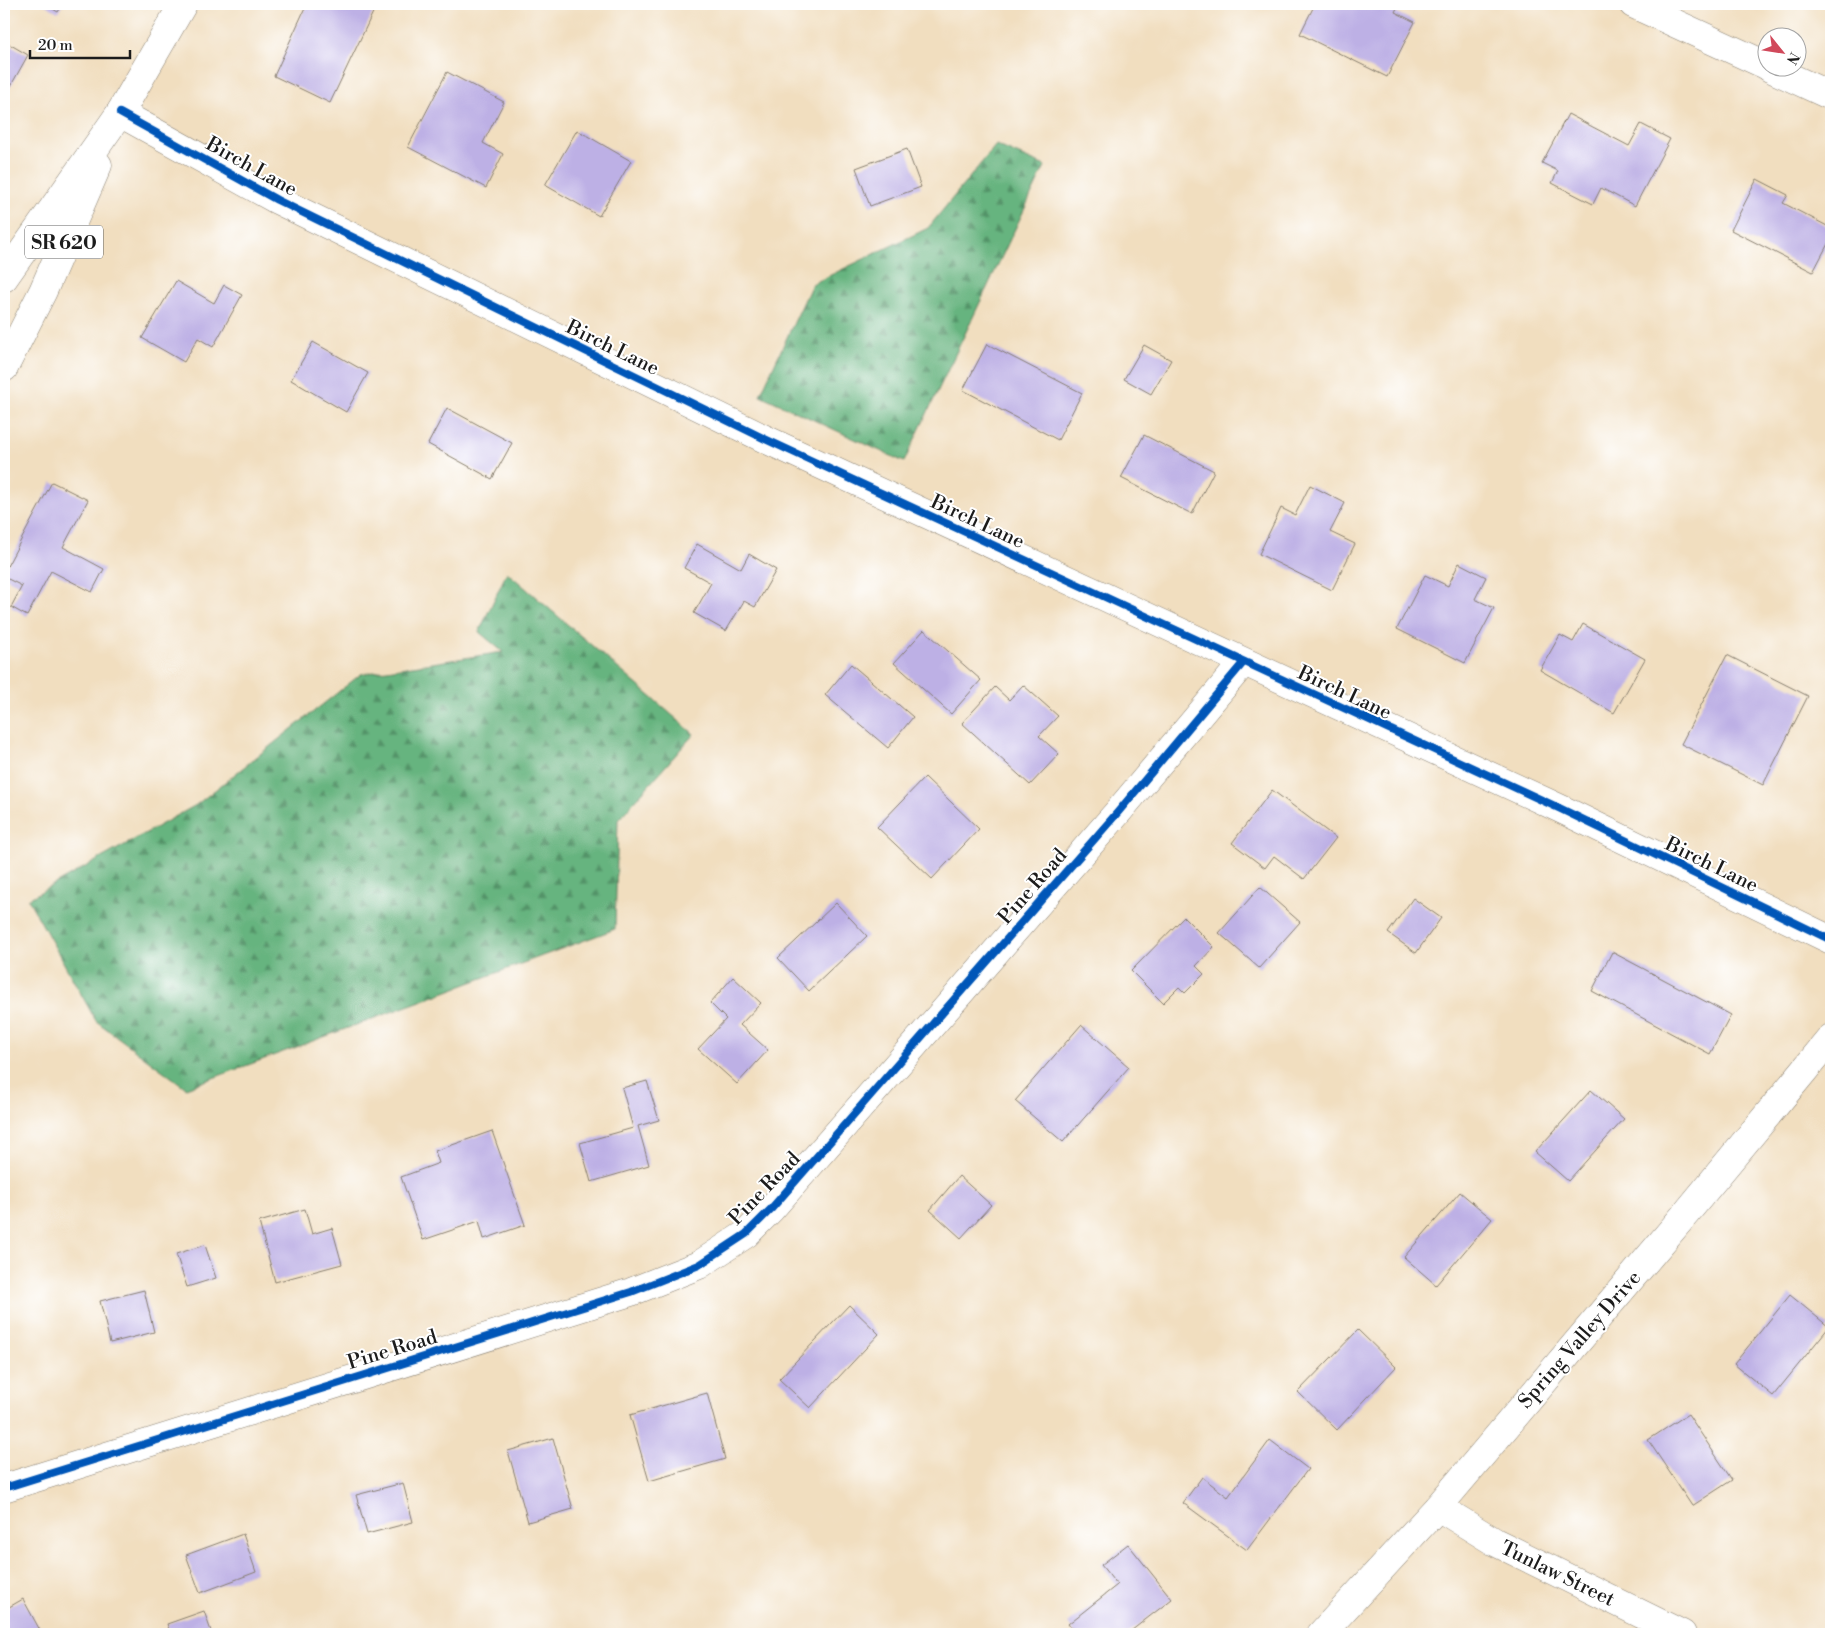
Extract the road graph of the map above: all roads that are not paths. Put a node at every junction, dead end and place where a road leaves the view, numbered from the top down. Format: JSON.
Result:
{"nodes":[{"id":1,"x":183,"y":4,"type":"edge"},
{"id":2,"x":1633,"y":4,"type":"edge"},
{"id":3,"x":1758,"y":62,"type":"edge"},
{"id":4,"x":1793,"y":78,"type":"edge"},
{"id":5,"x":1831,"y":96,"type":"edge"},
{"id":6,"x":120,"y":113,"type":"junction"},
{"id":7,"x":4,"y":278,"type":"edge"},
{"id":8,"x":4,"y":368,"type":"edge"},
{"id":9,"x":1243,"y":663,"type":"junction"},
{"id":10,"x":1831,"y":940,"type":"edge"},
{"id":11,"x":1831,"y":1038,"type":"edge"},
{"id":12,"x":4,"y":1488,"type":"edge"},
{"id":13,"x":1438,"y":1506,"type":"junction"},
{"id":14,"x":1321,"y":1634,"type":"edge"},
{"id":15,"x":1682,"y":1634,"type":"edge"}],
"edges":[{"from":1,"to":6,"type":"street","number":"SR 620"},
{"from":2,"to":3,"type":"street"},
{"from":4,"to":5,"type":"street"},
{"from":6,"to":7,"type":"street","number":"SR 620"},
{"from":6,"to":8,"type":"street","number":"SR 620"},
{"from":6,"to":9,"type":"street","name":"Birch Lane"},
{"from":9,"to":10,"type":"street","name":"Birch Lane"},
{"from":9,"to":12,"type":"street","name":"Pine Road"},
{"from":11,"to":13,"type":"street","name":"Spring Valley Drive"},
{"from":13,"to":14,"type":"street","name":"Spring Valley Drive"},
{"from":13,"to":15,"type":"street","name":"Tunlaw Street"}]}
